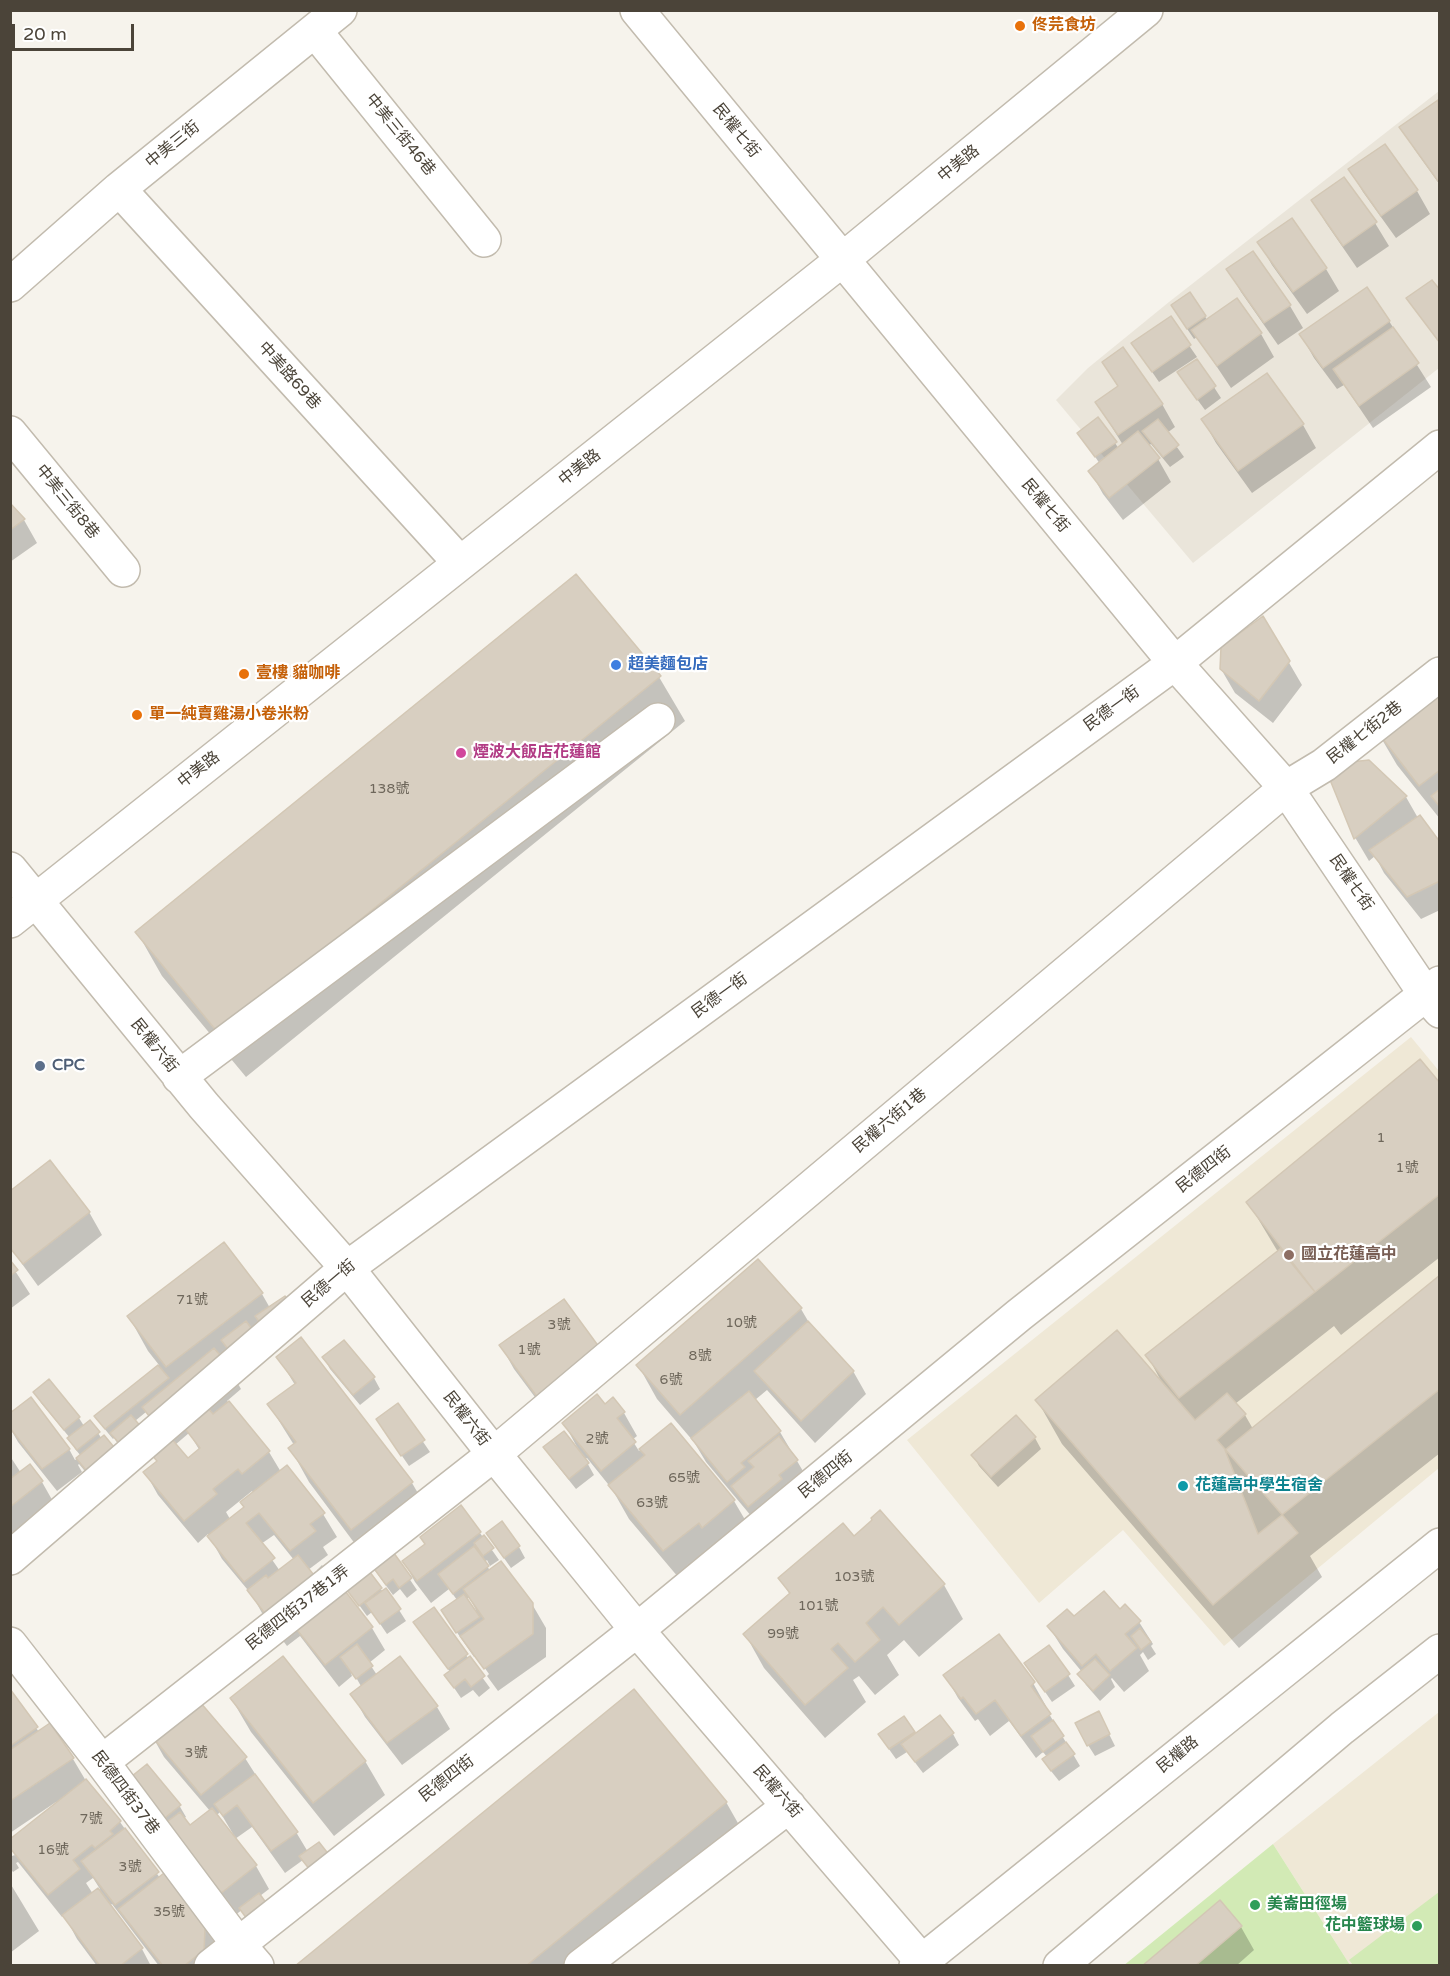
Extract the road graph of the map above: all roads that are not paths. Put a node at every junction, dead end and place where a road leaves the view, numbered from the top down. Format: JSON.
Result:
{"nodes":[{"id":1,"x":340,"y":10,"type":"edge"},
{"id":2,"x":637,"y":10,"type":"edge"},
{"id":3,"x":1146,"y":10,"type":"edge"},
{"id":4,"x":315,"y":31,"type":"junction"},
{"id":5,"x":118,"y":189,"type":"junction"},
{"id":6,"x":484,"y":240,"type":"dead end"},
{"id":7,"x":842,"y":260,"type":"junction"},
{"id":8,"x":10,"y":285,"type":"edge"},
{"id":9,"x":10,"y":433,"type":"edge"},
{"id":10,"x":1440,"y":447,"type":"edge"},
{"id":11,"x":460,"y":563,"type":"junction"},
{"id":12,"x":123,"y":570,"type":"dead end"},
{"id":13,"x":1176,"y":663,"type":"junction"},
{"id":14,"x":1440,"y":674,"type":"edge"},
{"id":15,"x":658,"y":720,"type":"dead end"},
{"id":16,"x":1286,"y":788,"type":"junction"},
{"id":17,"x":10,"y":869,"type":"edge"},
{"id":18,"x":35,"y":900,"type":"junction"},
{"id":19,"x":10,"y":921,"type":"edge"},
{"id":20,"x":1435,"y":996,"type":"edge"},
{"id":21,"x":179,"y":1077,"type":"junction"},
{"id":22,"x":347,"y":1268,"type":"junction"},
{"id":23,"x":494,"y":1454,"type":"junction"},
{"id":24,"x":1440,"y":1545,"type":"edge"},
{"id":25,"x":10,"y":1558,"type":"edge"},
{"id":26,"x":637,"y":1630,"type":"junction"},
{"id":27,"x":10,"y":1644,"type":"edge"},
{"id":28,"x":1440,"y":1651,"type":"edge"},
{"id":29,"x":102,"y":1762,"type":"junction"},
{"id":30,"x":789,"y":1806,"type":"junction"},
{"id":31,"x":247,"y":1954,"type":"edge"},
{"id":32,"x":921,"y":1964,"type":"edge"},
{"id":33,"x":211,"y":1965,"type":"edge"},
{"id":34,"x":581,"y":1965,"type":"edge"},
{"id":35,"x":1060,"y":1965,"type":"edge"}],
"edges":[{"from":1,"to":4,"type":"street","name":"中美三街"},
{"from":2,"to":7,"type":"street","name":"民權七街"},
{"from":3,"to":7,"type":"street","name":"中美路"},
{"from":4,"to":5,"type":"street","name":"中美三街"},
{"from":4,"to":6,"type":"street","name":"中美三街46巷"},
{"from":5,"to":8,"type":"street","name":"中美三街"},
{"from":5,"to":11,"type":"street","name":"中美路69巷"},
{"from":7,"to":11,"type":"street","name":"中美路"},
{"from":7,"to":13,"type":"street","name":"民權七街"},
{"from":9,"to":12,"type":"street","name":"中美三街8巷"},
{"from":10,"to":13,"type":"street","name":"民德一街"},
{"from":11,"to":18,"type":"street","name":"中美路"},
{"from":13,"to":16,"type":"street","name":"民權七街"},
{"from":13,"to":22,"type":"street","name":"民德一街"},
{"from":14,"to":16,"type":"street","name":"民權七街2巷"},
{"from":15,"to":21,"type":"street"},
{"from":16,"to":20,"type":"street","name":"民權七街"},
{"from":16,"to":23,"type":"street","name":"民權六街1巷"},
{"from":17,"to":18,"type":"street","name":"民權六街"},
{"from":18,"to":19,"type":"street","name":"中美路"},
{"from":18,"to":21,"type":"street","name":"民權六街"},
{"from":20,"to":26,"type":"street","name":"民德四街"},
{"from":21,"to":22,"type":"street","name":"民權六街"},
{"from":22,"to":23,"type":"street","name":"民權六街"},
{"from":22,"to":25,"type":"street","name":"民德一街"},
{"from":23,"to":26,"type":"street","name":"民權六街"},
{"from":23,"to":29,"type":"street","name":"民德四街37巷1弄"},
{"from":24,"to":32,"type":"street","name":"民權路"},
{"from":26,"to":30,"type":"street","name":"民權六街"},
{"from":26,"to":31,"type":"street","name":"民德四街"},
{"from":27,"to":29,"type":"street","name":"民德四街37巷"},
{"from":28,"to":35,"type":"street"},
{"from":29,"to":31,"type":"street","name":"民德四街37巷"},
{"from":30,"to":32,"type":"street","name":"民權六街"},
{"from":30,"to":34,"type":"street"},
{"from":31,"to":33,"type":"street","name":"民德四街"}]}
